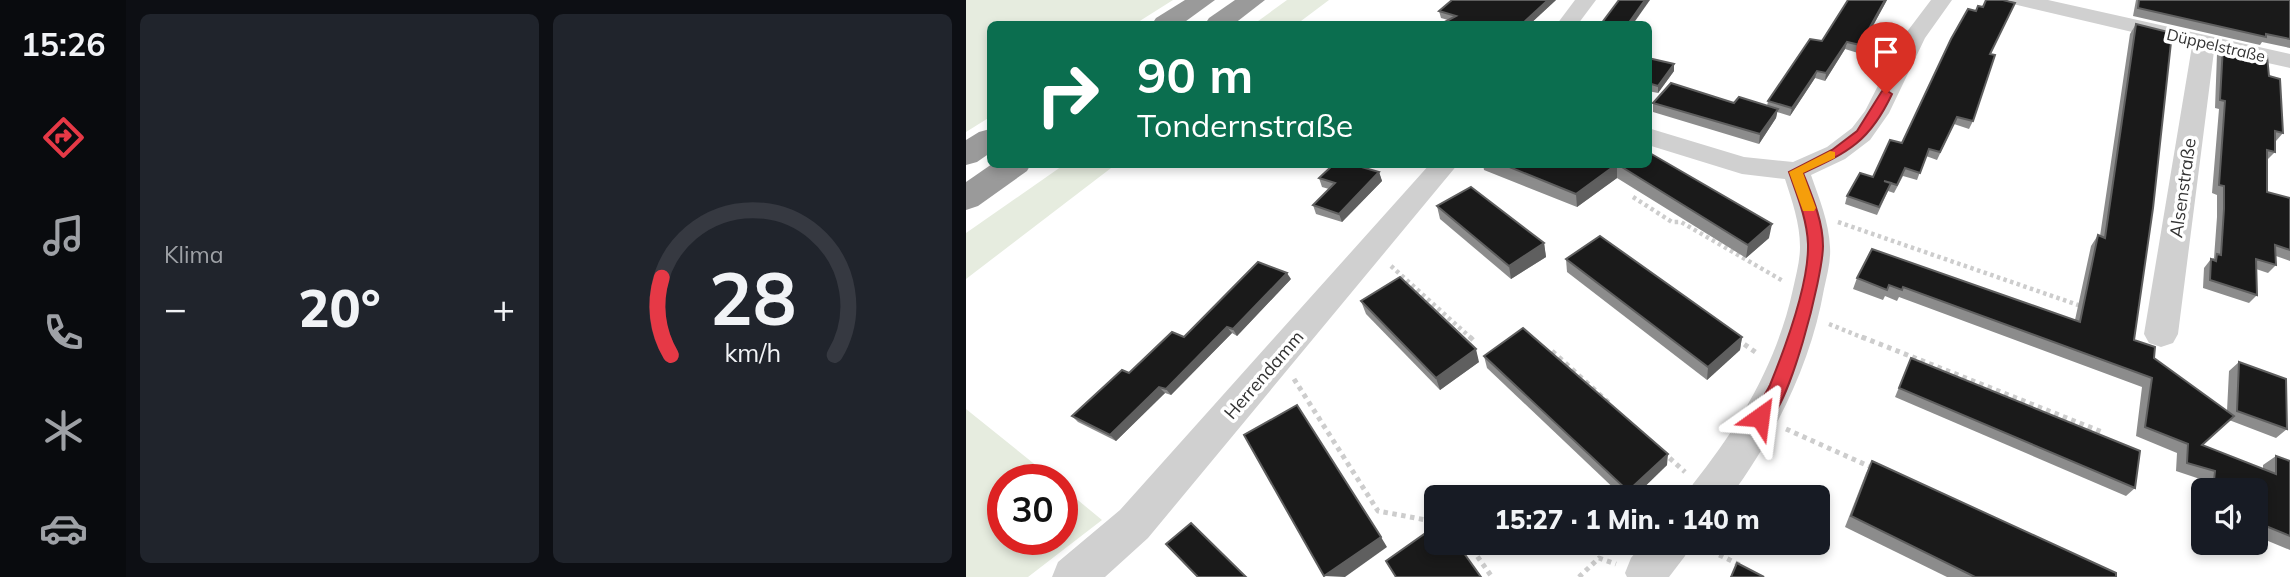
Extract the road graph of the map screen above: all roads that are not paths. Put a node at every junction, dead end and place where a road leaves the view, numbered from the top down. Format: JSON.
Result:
{"nodes":[{"id":1,"x":1202,"y":0,"type":"edge"},
{"id":2,"x":1252,"y":0,"type":"edge"},
{"id":3,"x":1586,"y":0,"type":"edge"},
{"id":4,"x":1942,"y":0,"type":"edge"},
{"id":5,"x":2020,"y":0,"type":"edge"},
{"id":6,"x":1170,"y":21,"type":"edge"},
{"id":7,"x":1222,"y":21,"type":"edge"},
{"id":8,"x":1569,"y":21,"type":"edge"},
{"id":9,"x":2204,"y":42,"type":"junction"},
{"id":10,"x":2290,"y":61,"type":"edge"},
{"id":11,"x":1652,"y":137,"type":"edge"},
{"id":12,"x":987,"y":141,"type":"edge"},
{"id":13,"x":966,"y":155,"type":"edge"},
{"id":14,"x":1009,"y":168,"type":"edge"},
{"id":15,"x":1442,"y":168,"type":"edge"},
{"id":16,"x":1796,"y":172,"type":"junction"},
{"id":17,"x":966,"y":198,"type":"edge"},
{"id":18,"x":2161,"y":334,"type":"dead end"},
{"id":19,"x":1717,"y":485,"type":"edge"},
{"id":20,"x":1073,"y":577,"type":"edge"}],
"edges":[{"from":1,"to":6,"type":"highway"},
{"from":2,"to":7,"type":"highway"},
{"from":3,"to":8,"type":"street"},
{"from":4,"to":16,"type":"street"},
{"from":5,"to":9,"type":"street","name":"Düppelstraße"},
{"from":9,"to":10,"type":"street","name":"Düppelstraße"},
{"from":9,"to":18,"type":"street","name":"Alsenstraße"},
{"from":11,"to":16,"type":"street"},
{"from":12,"to":13,"type":"highway"},
{"from":14,"to":17,"type":"highway"},
{"from":15,"to":20,"type":"street","name":"Herrendamm"},
{"from":16,"to":19,"type":"street"}]}
